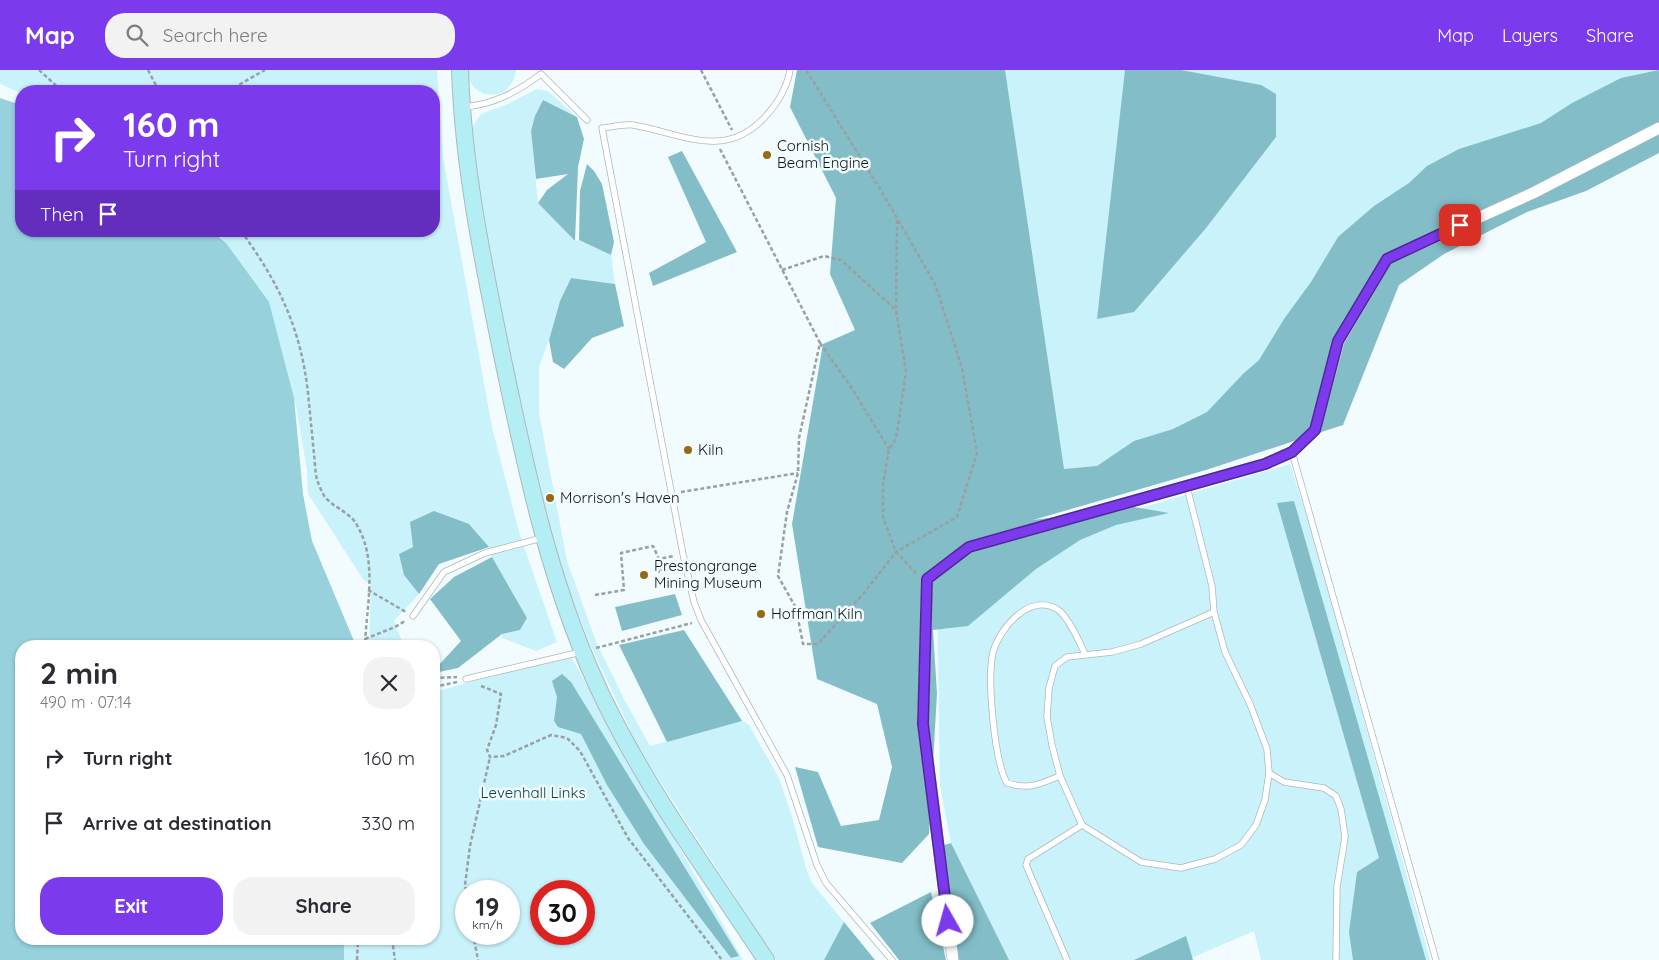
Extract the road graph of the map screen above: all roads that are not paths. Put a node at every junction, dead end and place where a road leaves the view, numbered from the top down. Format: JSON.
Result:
{"nodes":[{"id":1,"x":460,"y":70,"type":"edge"},
{"id":2,"x":790,"y":70,"type":"edge"},
{"id":3,"x":539,"y":72,"type":"edge"},
{"id":4,"x":461,"y":107,"type":"junction"},
{"id":5,"x":587,"y":120,"type":"dead end"},
{"id":6,"x":1659,"y":128,"type":"edge"},
{"id":7,"x":1292,"y":452,"type":"junction"},
{"id":8,"x":1187,"y":487,"type":"junction"},
{"id":9,"x":544,"y":537,"type":"junction"},
{"id":10,"x":1214,"y":612,"type":"junction"},
{"id":11,"x":413,"y":616,"type":"road end"},
{"id":12,"x":583,"y":651,"type":"junction"},
{"id":13,"x":1085,"y":654,"type":"junction"},
{"id":14,"x":466,"y":679,"type":"road end"},
{"id":15,"x":1269,"y":773,"type":"junction"},
{"id":16,"x":1060,"y":776,"type":"junction"},
{"id":17,"x":1082,"y":825,"type":"junction"},
{"id":18,"x":766,"y":960,"type":"edge"},
{"id":19,"x":892,"y":960,"type":"edge"},
{"id":20,"x":953,"y":960,"type":"edge"},
{"id":21,"x":1067,"y":960,"type":"edge"},
{"id":22,"x":1336,"y":960,"type":"edge"},
{"id":23,"x":1436,"y":960,"type":"edge"}],
"edges":[{"from":1,"to":4,"type":"main road"},
{"from":2,"to":19,"type":"lane"},
{"from":3,"to":4,"type":"lane"},
{"from":3,"to":5,"type":"lane"},
{"from":4,"to":9,"type":"main road"},
{"from":6,"to":7,"type":"street"},
{"from":7,"to":8,"type":"street"},
{"from":7,"to":23,"type":"lane"},
{"from":8,"to":10,"type":"lane"},
{"from":8,"to":20,"type":"street"},
{"from":9,"to":11,"type":"lane"},
{"from":9,"to":12,"type":"main road"},
{"from":10,"to":13,"type":"lane"},
{"from":10,"to":15,"type":"lane"},
{"from":12,"to":14,"type":"lane"},
{"from":12,"to":18,"type":"main road"},
{"from":13,"to":16,"type":"lane"},
{"from":13,"to":16,"type":"lane"},
{"from":15,"to":17,"type":"lane"},
{"from":15,"to":22,"type":"lane"},
{"from":16,"to":17,"type":"lane"},
{"from":17,"to":21,"type":"lane"}]}
